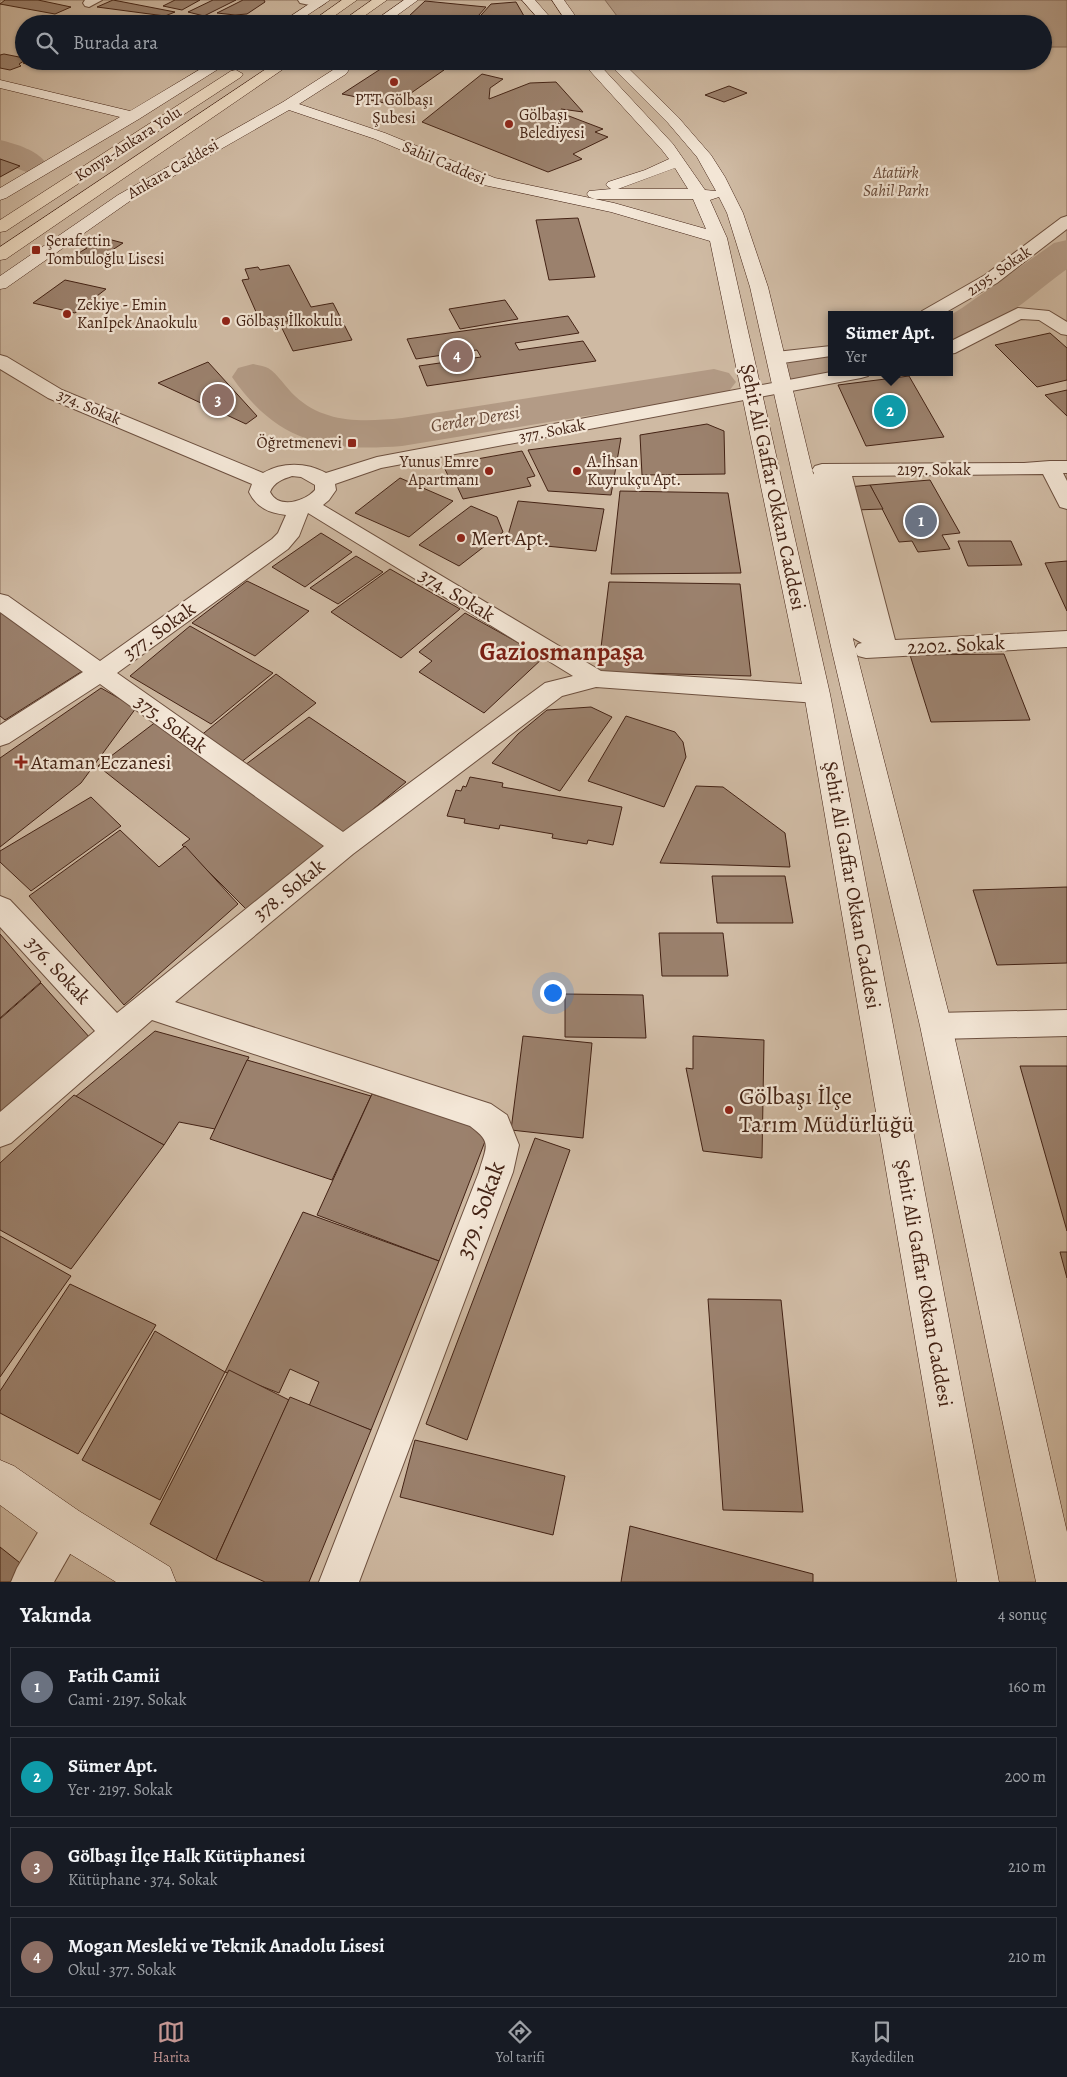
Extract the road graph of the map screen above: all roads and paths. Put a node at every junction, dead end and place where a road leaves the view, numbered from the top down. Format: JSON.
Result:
{"nodes":[{"id":1,"x":304,"y":0,"type":"edge"},
{"id":2,"x":351,"y":0,"type":"edge"},
{"id":3,"x":381,"y":0,"type":"edge"},
{"id":4,"x":412,"y":0,"type":"edge"},
{"id":5,"x":528,"y":0,"type":"edge"},
{"id":6,"x":558,"y":0,"type":"edge"},
{"id":7,"x":322,"y":2,"type":"edge"},
{"id":8,"x":301,"y":15,"type":"edge"},
{"id":9,"x":328,"y":15,"type":"edge"},
{"id":10,"x":358,"y":15,"type":"edge"},
{"id":11,"x":390,"y":15,"type":"edge"},
{"id":12,"x":542,"y":15,"type":"edge"},
{"id":13,"x":569,"y":15,"type":"edge"},
{"id":14,"x":209,"y":70,"type":"edge"},
{"id":15,"x":243,"y":70,"type":"edge"},
{"id":16,"x":275,"y":70,"type":"edge"},
{"id":17,"x":342,"y":70,"type":"edge"},
{"id":18,"x":597,"y":70,"type":"edge"},
{"id":19,"x":622,"y":70,"type":"edge"},
{"id":20,"x":0,"y":84,"type":"edge"},
{"id":21,"x":17,"y":88,"type":"junction"},
{"id":22,"x":0,"y":95,"type":"edge"},
{"id":23,"x":288,"y":105,"type":"junction"},
{"id":24,"x":134,"y":116,"type":"junction"},
{"id":25,"x":159,"y":124,"type":"junction"},
{"id":26,"x":678,"y":161,"type":"junction"},
{"id":27,"x":546,"y":194,"type":"junction"},
{"id":28,"x":0,"y":196,"type":"edge"},
{"id":29,"x":705,"y":205,"type":"junction"},
{"id":30,"x":734,"y":208,"type":"junction"},
{"id":31,"x":1067,"y":221,"type":"edge"},
{"id":32,"x":0,"y":227,"type":"edge"},
{"id":33,"x":718,"y":238,"type":"junction"},
{"id":34,"x":0,"y":255,"type":"edge"},
{"id":35,"x":0,"y":284,"type":"edge"},
{"id":36,"x":935,"y":311,"type":"edge"},
{"id":37,"x":1067,"y":330,"type":"edge"},
{"id":38,"x":953,"y":347,"type":"edge"},
{"id":39,"x":828,"y":350,"type":"edge"},
{"id":40,"x":776,"y":358,"type":"junction"},
{"id":41,"x":0,"y":361,"type":"edge"},
{"id":42,"x":0,"y":375,"type":"edge"},
{"id":43,"x":840,"y":376,"type":"edge"},
{"id":44,"x":783,"y":387,"type":"junction"},
{"id":45,"x":753,"y":393,"type":"junction"},
{"id":46,"x":55,"y":394,"type":"junction"},
{"id":47,"x":1058,"y":467,"type":"edge"},
{"id":48,"x":801,"y":470,"type":"junction"},
{"id":49,"x":323,"y":480,"type":"junction"},
{"id":50,"x":264,"y":481,"type":"junction"},
{"id":51,"x":1067,"y":503,"type":"edge"},
{"id":52,"x":304,"y":506,"type":"junction"},
{"id":53,"x":0,"y":601,"type":"edge"},
{"id":54,"x":1067,"y":639,"type":"edge"},
{"id":55,"x":883,"y":641,"type":"joint"},
{"id":56,"x":844,"y":651,"type":"junction"},
{"id":57,"x":100,"y":673,"type":"junction"},
{"id":58,"x":596,"y":679,"type":"junction"},
{"id":59,"x":817,"y":694,"type":"junction"},
{"id":60,"x":0,"y":737,"type":"edge"},
{"id":61,"x":343,"y":846,"type":"junction"},
{"id":62,"x":0,"y":908,"type":"edge"},
{"id":63,"x":148,"y":1006,"type":"junction"},
{"id":64,"x":1067,"y":1023,"type":"edge"},
{"id":65,"x":936,"y":1026,"type":"junction"},
{"id":66,"x":116,"y":1032,"type":"junction"},
{"id":67,"x":0,"y":1132,"type":"edge"},
{"id":68,"x":0,"y":1480,"type":"edge"},
{"id":69,"x":64,"y":1526,"type":"junction"},
{"id":70,"x":31,"y":1582,"type":"edge"},
{"id":71,"x":155,"y":1582,"type":"edge"},
{"id":72,"x":339,"y":1582,"type":"edge"},
{"id":73,"x":978,"y":1582,"type":"edge"},
{"id":74,"x":1057,"y":1582,"type":"edge"}],
"edges":[{"from":1,"to":7,"type":"street"},
{"from":2,"to":9,"type":"highway"},
{"from":3,"to":10,"type":"highway"},
{"from":4,"to":11,"type":"street"},
{"from":5,"to":12,"type":"street"},
{"from":6,"to":13,"type":"street"},
{"from":7,"to":8,"type":"street"},
{"from":14,"to":24,"type":"street"},
{"from":15,"to":25,"type":"highway","name":"Konya-Ankara Yolu"},
{"from":16,"to":34,"type":"highway"},
{"from":17,"to":23,"type":"street","name":"Ankara Caddesi"},
{"from":18,"to":26,"type":"street"},
{"from":19,"to":30,"type":"street","name":"Şehit Ali Gaffar Okkan Caddesi"},
{"from":20,"to":21,"type":"street"},
{"from":21,"to":22,"type":"street"},
{"from":21,"to":24,"type":"street"},
{"from":23,"to":27,"type":"street","name":"Sahil Caddesi"},
{"from":23,"to":35,"type":"street","name":"Ankara Caddesi"},
{"from":24,"to":28,"type":"street"},
{"from":25,"to":28,"type":"street"},
{"from":25,"to":32,"type":"highway","name":"Konya-Ankara Yolu"},
{"from":26,"to":27,"type":"street","name":"Sahil Caddesi"},
{"from":26,"to":29,"type":"street","name":"Şehit Ali Gaffar Okkan Caddesi"},
{"from":27,"to":29,"type":"street"},
{"from":27,"to":33,"type":"street","name":"Sahil Caddesi"},
{"from":29,"to":30,"type":"street"},
{"from":29,"to":30,"type":"street"},
{"from":29,"to":33,"type":"street","name":"Şehit Ali Gaffar Okkan Caddesi"},
{"from":30,"to":40,"type":"street","name":"Şehit Ali Gaffar Okkan Caddesi"},
{"from":31,"to":36,"type":"street","name":"2195. Sokak"},
{"from":33,"to":45,"type":"street","name":"Şehit Ali Gaffar Okkan Caddesi"},
{"from":37,"to":38,"type":"street"},
{"from":39,"to":40,"type":"street"},
{"from":40,"to":44,"type":"street","name":"Şehit Ali Gaffar Okkan Caddesi"},
{"from":41,"to":46,"type":"street","name":"374. Sokak"},
{"from":42,"to":46,"type":"street"},
{"from":43,"to":44,"type":"street"},
{"from":44,"to":45,"type":"street","name":"377. Sokak"},
{"from":44,"to":48,"type":"street","name":"Şehit Ali Gaffar Okkan Caddesi"},
{"from":45,"to":49,"type":"street","name":"377. Sokak"},
{"from":45,"to":59,"type":"street","name":"Şehit Ali Gaffar Okkan Caddesi"},
{"from":46,"to":50,"type":"street","name":"374. Sokak"},
{"from":47,"to":48,"type":"street","name":"2197. Sokak"},
{"from":47,"to":51,"type":"street"},
{"from":48,"to":56,"type":"street","name":"Şehit Ali Gaffar Okkan Caddesi"},
{"from":49,"to":50,"type":"street"},
{"from":49,"to":52,"type":"street"},
{"from":50,"to":52,"type":"street"},
{"from":52,"to":57,"type":"street","name":"377. Sokak"},
{"from":52,"to":58,"type":"street","name":"374. Sokak"},
{"from":53,"to":57,"type":"street","name":"375. Sokak"},
{"from":54,"to":56,"type":"street","name":"2202. Sokak"},
{"from":55,"to":55,"type":"street"},
{"from":56,"to":65,"type":"street","name":"Şehit Ali Gaffar Okkan Caddesi"},
{"from":57,"to":60,"type":"street","name":"377. Sokak"},
{"from":57,"to":61,"type":"street","name":"375. Sokak"},
{"from":58,"to":59,"type":"street","name":"374. Sokak"},
{"from":58,"to":61,"type":"street","name":"378. Sokak"},
{"from":59,"to":73,"type":"street","name":"Şehit Ali Gaffar Okkan Caddesi"},
{"from":61,"to":63,"type":"street","name":"378. Sokak"},
{"from":62,"to":66,"type":"street","name":"376. Sokak"},
{"from":63,"to":66,"type":"street","name":"378. Sokak"},
{"from":63,"to":72,"type":"street","name":"379. Sokak"},
{"from":64,"to":65,"type":"street"},
{"from":65,"to":74,"type":"street","name":"Şehit Ali Gaffar Okkan Caddesi"},
{"from":66,"to":67,"type":"street","name":"378. Sokak"},
{"from":68,"to":69,"type":"street"},
{"from":69,"to":70,"type":"street"},
{"from":69,"to":71,"type":"street"}]}
